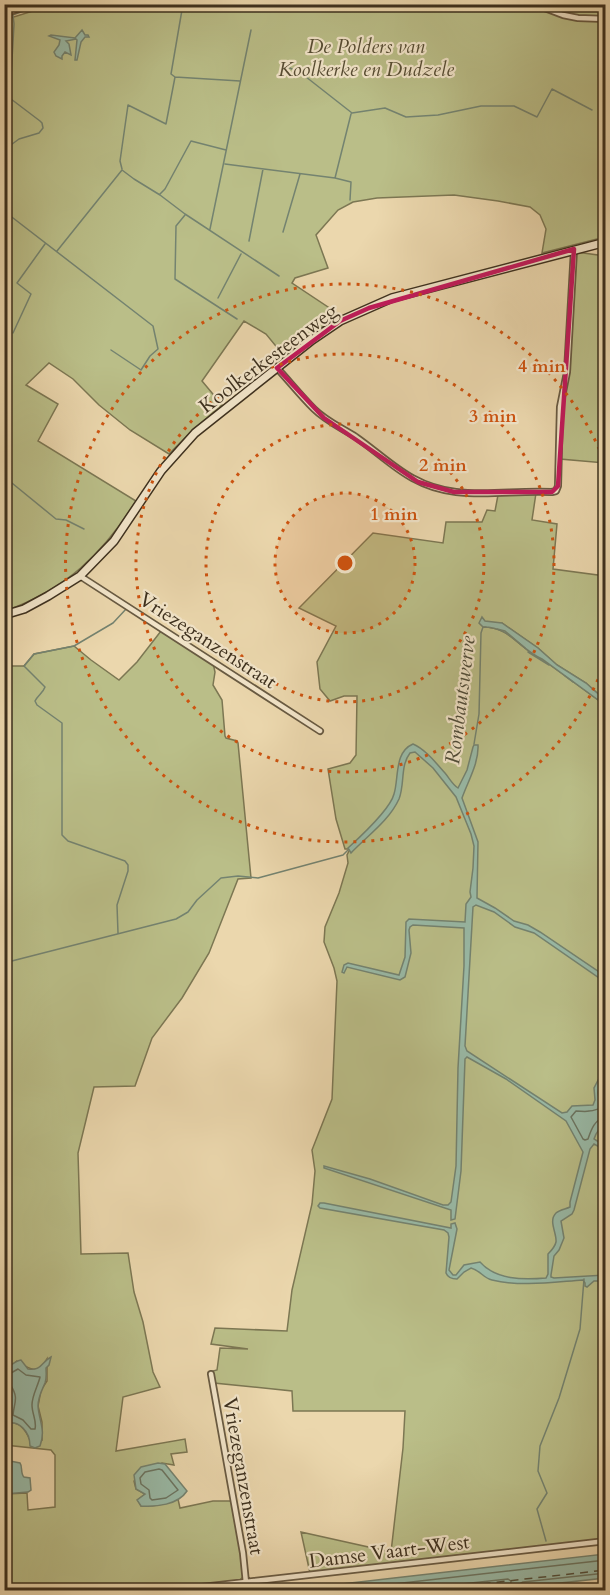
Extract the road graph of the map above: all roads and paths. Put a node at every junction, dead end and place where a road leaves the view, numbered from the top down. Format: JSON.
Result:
{"nodes":[{"id":1,"x":534,"y":4,"type":"edge"},
{"id":2,"x":29,"y":5,"type":"edge"},
{"id":3,"x":4,"y":14,"type":"edge"},
{"id":4,"x":606,"y":19,"type":"edge"},
{"id":5,"x":606,"y":242,"type":"edge"},
{"id":6,"x":574,"y":249,"type":"junction"},
{"id":7,"x":277,"y":368,"type":"junction"},
{"id":8,"x":80,"y":576,"type":"junction"},
{"id":9,"x":4,"y":615,"type":"edge"},
{"id":10,"x":320,"y":731,"type":"dead end"},
{"id":11,"x":211,"y":1374,"type":"dead end"},
{"id":12,"x":606,"y":1541,"type":"edge"},
{"id":13,"x":246,"y":1582,"type":"junction"},
{"id":14,"x":176,"y":1590,"type":"edge"}],
"edges":[{"from":1,"to":4,"type":"street"},
{"from":2,"to":3,"type":"street"},
{"from":5,"to":6,"type":"main road","name":"Koolkerkesteenweg"},
{"from":6,"to":7,"type":"main road","name":"Koolkerkesteenweg"},
{"from":6,"to":7,"type":"street"},
{"from":7,"to":8,"type":"main road","name":"Koolkerkesteenweg"},
{"from":8,"to":9,"type":"main road","name":"Koolkerkesteenweg"},
{"from":8,"to":10,"type":"street","name":"Vriezeganzenstraat"},
{"from":11,"to":13,"type":"street","name":"Vriezeganzenstraat"},
{"from":12,"to":13,"type":"street","name":"Damse Vaart-West"},
{"from":13,"to":14,"type":"street","name":"Damse Vaart-West"}]}
